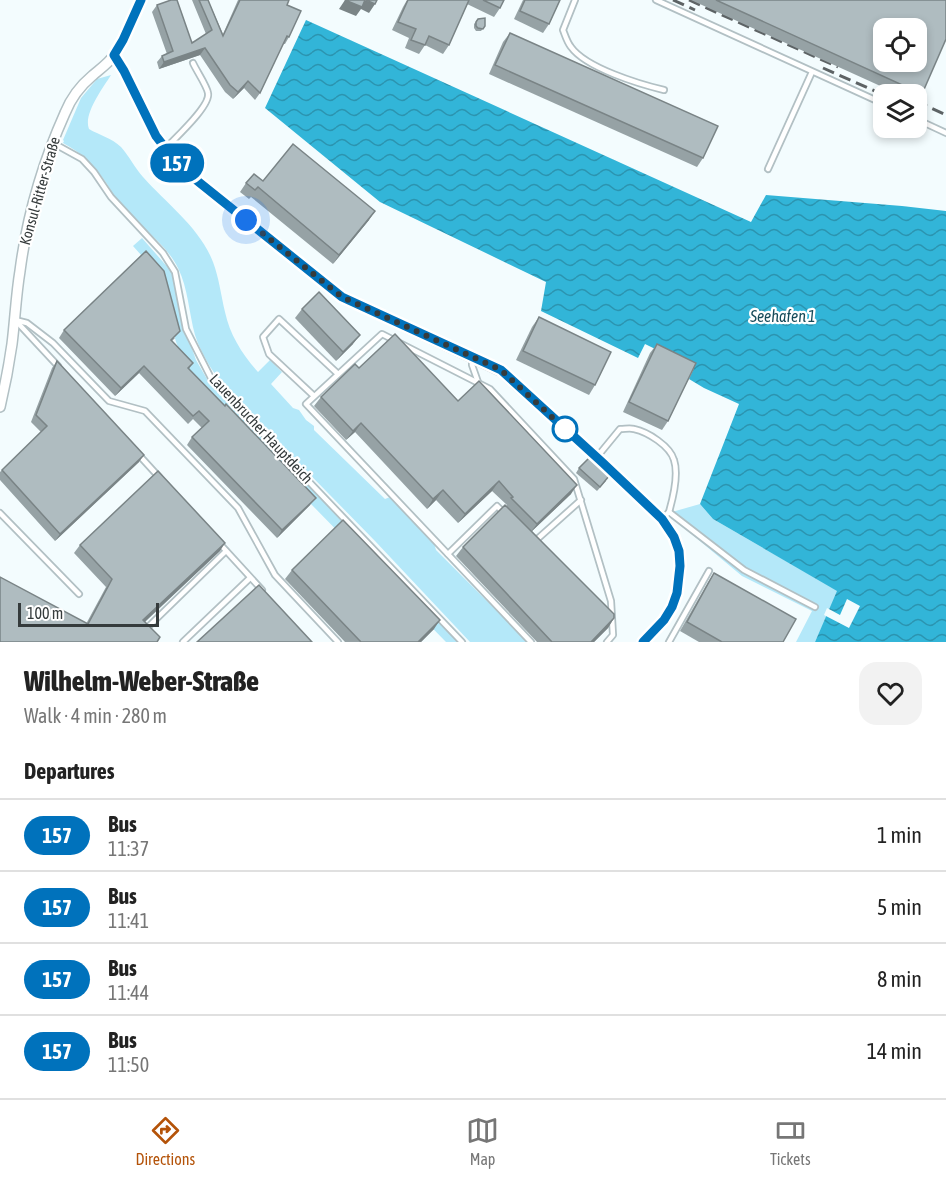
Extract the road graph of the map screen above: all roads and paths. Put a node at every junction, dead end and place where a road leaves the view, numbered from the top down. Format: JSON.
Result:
{"nodes":[{"id":1,"x":141,"y":0,"type":"edge"},
{"id":2,"x":575,"y":0,"type":"edge"},
{"id":3,"x":656,"y":0,"type":"edge"},
{"id":4,"x":114,"y":55,"type":"junction"},
{"id":5,"x":193,"y":63,"type":"dead end"},
{"id":6,"x":812,"y":72,"type":"junction"},
{"id":7,"x":664,"y":90,"type":"dead end"},
{"id":8,"x":873,"y":99,"type":"edge"},
{"id":9,"x":927,"y":124,"type":"edge"},
{"id":10,"x":946,"y":133,"type":"edge"},
{"id":11,"x":53,"y":143,"type":"junction"},
{"id":12,"x":165,"y":149,"type":"junction"},
{"id":13,"x":768,"y":169,"type":"dead end"},
{"id":14,"x":15,"y":320,"type":"junction"},
{"id":15,"x":472,"y":357,"type":"junction"},
{"id":16,"x":65,"y":374,"type":"edge"},
{"id":17,"x":338,"y":374,"type":"junction"},
{"id":18,"x":478,"y":382,"type":"junction"},
{"id":19,"x":314,"y":396,"type":"junction"},
{"id":20,"x":0,"y":405,"type":"edge"},
{"id":21,"x":138,"y":454,"type":"edge"},
{"id":22,"x":597,"y":458,"type":"junction"},
{"id":23,"x":162,"y":480,"type":"edge"},
{"id":24,"x":581,"y":500,"type":"junction"},
{"id":25,"x":0,"y":513,"type":"edge"},
{"id":26,"x":665,"y":516,"type":"junction"},
{"id":27,"x":512,"y":521,"type":"edge"},
{"id":28,"x":527,"y":535,"type":"edge"},
{"id":29,"x":218,"y":543,"type":"edge"},
{"id":30,"x":226,"y":552,"type":"junction"},
{"id":31,"x":448,"y":554,"type":"junction"},
{"id":32,"x":709,"y":571,"type":"dead end"},
{"id":33,"x":250,"y":578,"type":"junction"},
{"id":34,"x":79,"y":594,"type":"dead end"},
{"id":35,"x":265,"y":594,"type":"edge"},
{"id":36,"x":815,"y":607,"type":"dead end"},
{"id":37,"x":154,"y":635,"type":"edge"},
{"id":38,"x":183,"y":642,"type":"edge"},
{"id":39,"x":338,"y":642,"type":"edge"},
{"id":40,"x":462,"y":642,"type":"edge"},
{"id":41,"x":531,"y":642,"type":"edge"},
{"id":42,"x":607,"y":642,"type":"edge"},
{"id":43,"x":643,"y":642,"type":"edge"},
{"id":44,"x":669,"y":642,"type":"edge"}],
"edges":[{"from":1,"to":4,"type":"street","name":"Konsul-Ritter-Straße"},
{"from":2,"to":7,"type":"lane"},
{"from":3,"to":6,"type":"lane"},
{"from":4,"to":11,"type":"street","name":"Konsul-Ritter-Straße"},
{"from":4,"to":12,"type":"street"},
{"from":5,"to":12,"type":"lane"},
{"from":6,"to":8,"type":"lane"},
{"from":6,"to":13,"type":"lane"},
{"from":9,"to":10,"type":"lane"},
{"from":11,"to":14,"type":"street","name":"Konsul-Ritter-Straße"},
{"from":11,"to":40,"type":"lane","name":"Lauenbrucher Hauptdeich"},
{"from":12,"to":15,"type":"street"},
{"from":14,"to":16,"type":"lane"},
{"from":14,"to":20,"type":"street","name":"Konsul-Ritter-Straße"},
{"from":14,"to":39,"type":"lane"},
{"from":15,"to":18,"type":"lane"},
{"from":15,"to":22,"type":"street"},
{"from":17,"to":18,"type":"lane"},
{"from":17,"to":19,"type":"lane"},
{"from":17,"to":19,"type":"lane"},
{"from":18,"to":24,"type":"lane"},
{"from":19,"to":31,"type":"lane"},
{"from":21,"to":23,"type":"lane"},
{"from":22,"to":26,"type":"street"},
{"from":22,"to":26,"type":"lane"},
{"from":24,"to":28,"type":"lane"},
{"from":24,"to":42,"type":"lane"},
{"from":25,"to":34,"type":"lane"},
{"from":26,"to":36,"type":"lane"},
{"from":26,"to":43,"type":"street"},
{"from":27,"to":31,"type":"lane"},
{"from":29,"to":30,"type":"lane"},
{"from":30,"to":33,"type":"lane"},
{"from":30,"to":37,"type":"lane"},
{"from":31,"to":41,"type":"lane"},
{"from":32,"to":44,"type":"lane"},
{"from":33,"to":35,"type":"lane"},
{"from":33,"to":38,"type":"lane"}]}
